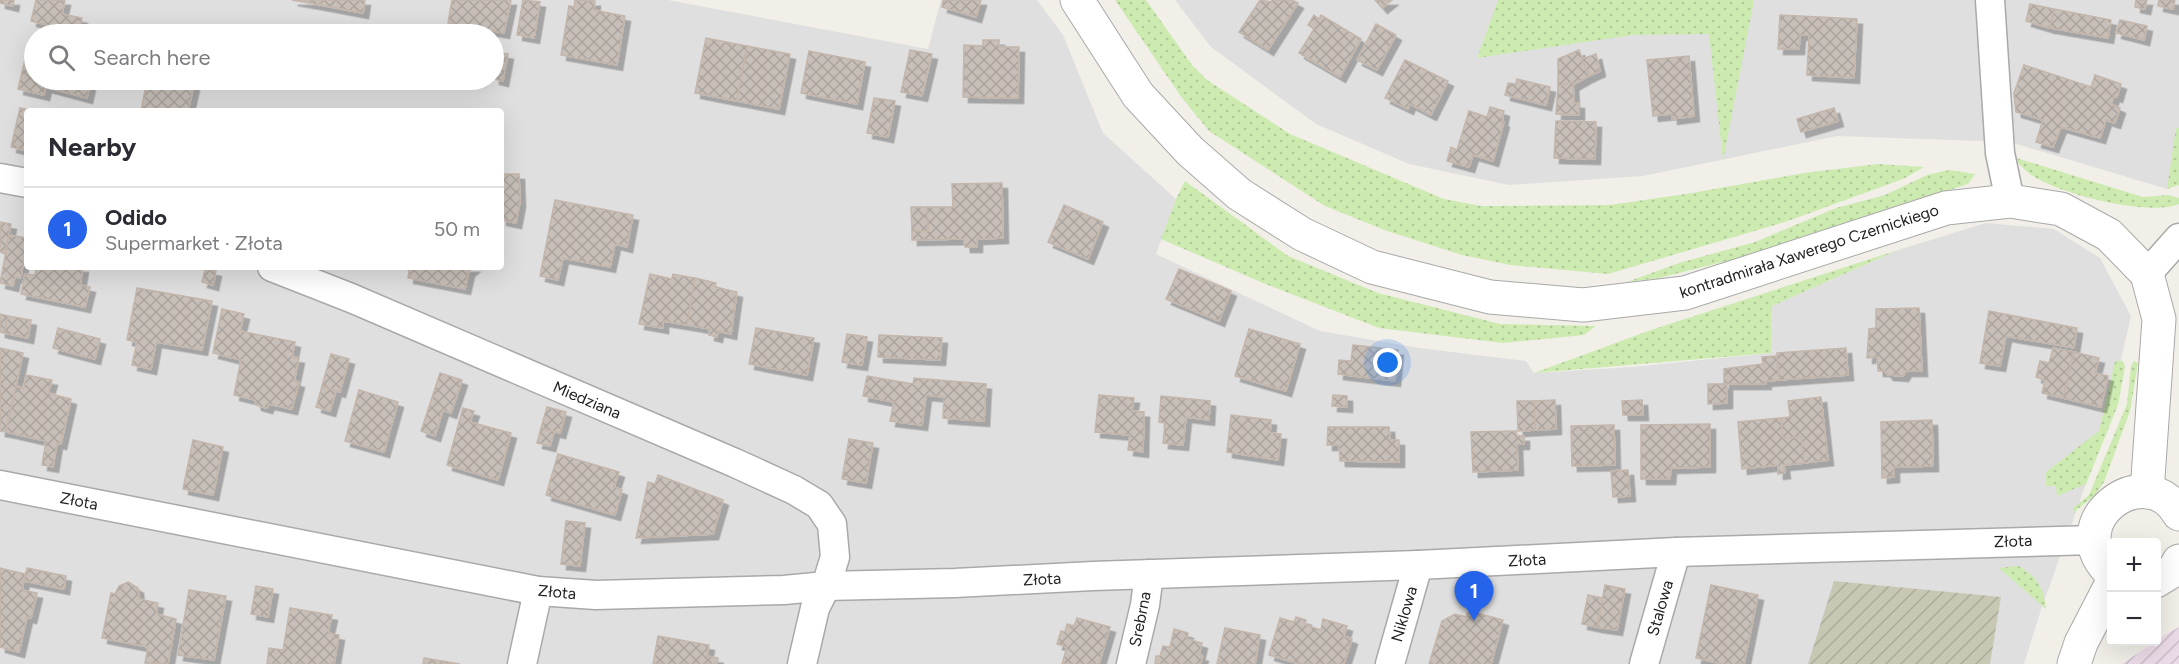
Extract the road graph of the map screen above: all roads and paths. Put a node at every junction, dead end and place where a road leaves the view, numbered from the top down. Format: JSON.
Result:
{"nodes":[{"id":1,"x":1077,"y":0,"type":"edge"},
{"id":2,"x":1990,"y":0,"type":"edge"},
{"id":3,"x":0,"y":178,"type":"edge"},
{"id":4,"x":24,"y":182,"type":"edge"},
{"id":5,"x":2010,"y":201,"type":"junction"},
{"id":6,"x":2179,"y":238,"type":"edge"},
{"id":7,"x":280,"y":270,"type":"edge"},
{"id":8,"x":2147,"y":274,"type":"junction"},
{"id":9,"x":0,"y":485,"type":"edge"},
{"id":10,"x":2147,"y":492,"type":"junction"},
{"id":11,"x":2179,"y":512,"type":"edge"},
{"id":12,"x":2094,"y":540,"type":"junction"},
{"id":13,"x":1676,"y":552,"type":"junction"},
{"id":14,"x":2179,"y":561,"type":"edge"},
{"id":15,"x":1418,"y":565,"type":"junction"},
{"id":16,"x":2107,"y":570,"type":"edge"},
{"id":17,"x":1149,"y":574,"type":"junction"},
{"id":18,"x":2161,"y":578,"type":"edge"},
{"id":19,"x":826,"y":586,"type":"junction"},
{"id":20,"x":538,"y":591,"type":"junction"},
{"id":21,"x":2107,"y":592,"type":"edge"},
{"id":22,"x":522,"y":664,"type":"edge"},
{"id":23,"x":802,"y":664,"type":"edge"},
{"id":24,"x":1131,"y":664,"type":"edge"},
{"id":25,"x":1390,"y":664,"type":"edge"},
{"id":26,"x":1644,"y":664,"type":"edge"},
{"id":27,"x":2074,"y":664,"type":"edge"}],
"edges":[{"from":1,"to":5,"type":"street","name":"kontradmirała Xawerego Czernickiego"},
{"from":2,"to":5,"type":"street"},
{"from":3,"to":4,"type":"street"},
{"from":5,"to":8,"type":"street","name":"kontradmirała Xawerego Czernickiego"},
{"from":6,"to":8,"type":"street"},
{"from":7,"to":19,"type":"street","name":"Miedziana"},
{"from":8,"to":10,"type":"street"},
{"from":9,"to":20,"type":"street","name":"Złota"},
{"from":10,"to":11,"type":"street"},
{"from":10,"to":12,"type":"street"},
{"from":12,"to":13,"type":"street","name":"Złota"},
{"from":12,"to":16,"type":"street"},
{"from":13,"to":15,"type":"street","name":"Złota"},
{"from":13,"to":26,"type":"street","name":"Stalowa"},
{"from":14,"to":18,"type":"street"},
{"from":15,"to":17,"type":"street","name":"Złota"},
{"from":15,"to":25,"type":"street","name":"Niklowa"},
{"from":17,"to":19,"type":"street","name":"Złota"},
{"from":17,"to":24,"type":"street","name":"Srebrna"},
{"from":19,"to":20,"type":"street","name":"Złota"},
{"from":19,"to":23,"type":"street","name":"Miedziana"},
{"from":20,"to":22,"type":"street"},
{"from":21,"to":27,"type":"street"}]}
